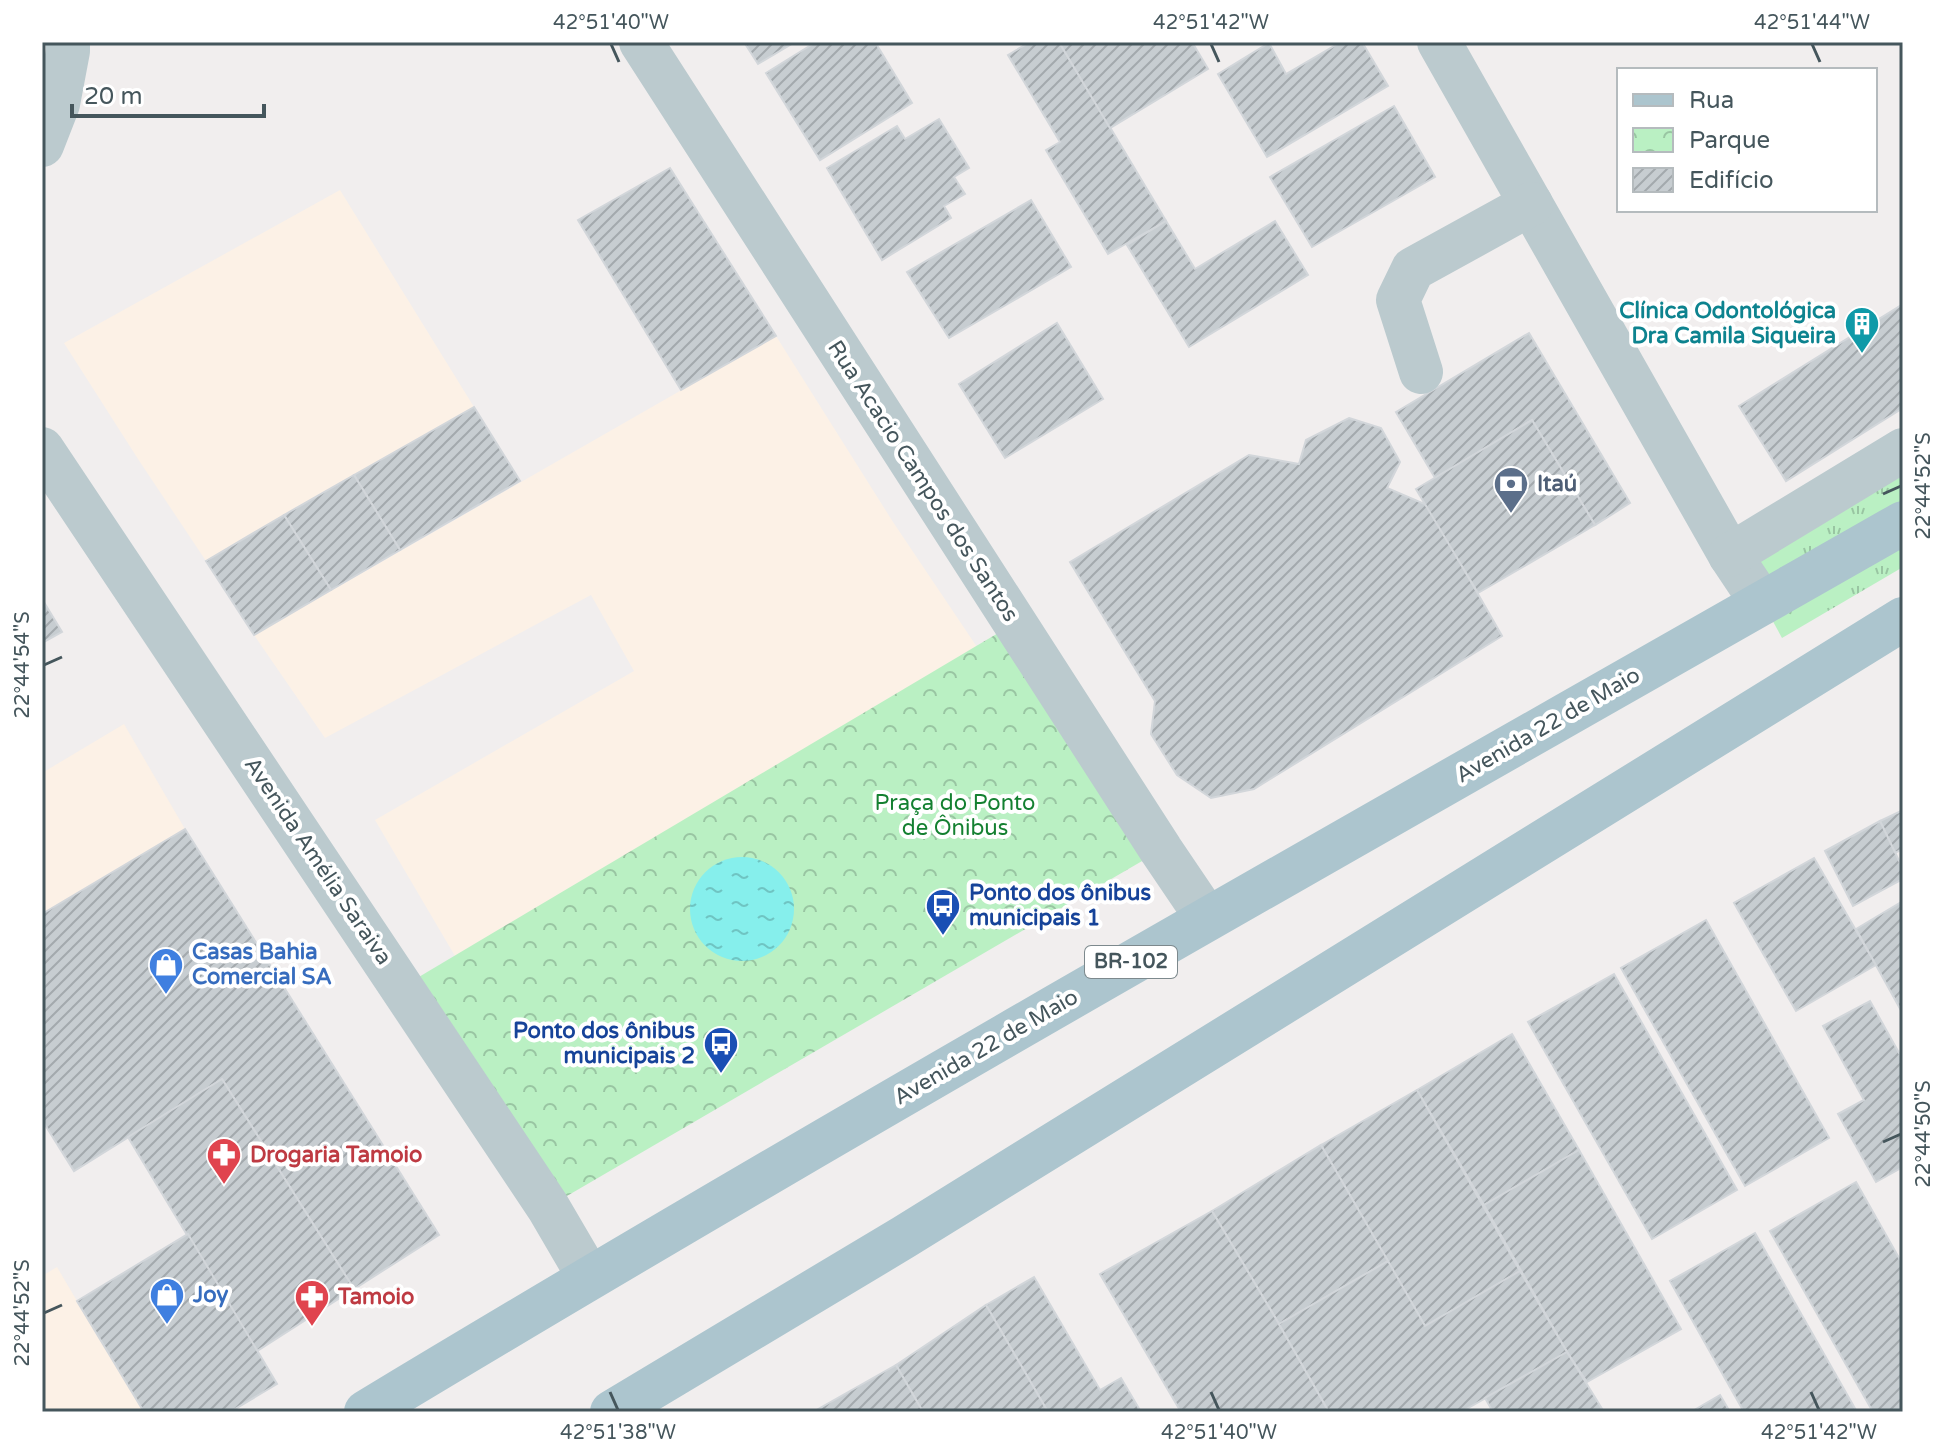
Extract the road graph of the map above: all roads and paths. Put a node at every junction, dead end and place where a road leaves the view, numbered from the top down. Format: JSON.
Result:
{"nodes":[{"id":1,"x":68,"y":42,"type":"edge"},
{"id":2,"x":641,"y":42,"type":"edge"},
{"id":3,"x":1439,"y":42,"type":"edge"},
{"id":4,"x":42,"y":145,"type":"edge"},
{"id":5,"x":1531,"y":204,"type":"junction"},
{"id":6,"x":1421,"y":372,"type":"dead end"},
{"id":7,"x":42,"y":449,"type":"edge"},
{"id":8,"x":1903,"y":450,"type":"edge"},
{"id":9,"x":1903,"y":523,"type":"edge"},
{"id":10,"x":1730,"y":555,"type":"junction"},
{"id":11,"x":1762,"y":603,"type":"junction"},
{"id":12,"x":1903,"y":619,"type":"edge"},
{"id":13,"x":1207,"y":918,"type":"junction"},
{"id":14,"x":589,"y":1277,"type":"junction"},
{"id":15,"x":366,"y":1412,"type":"edge"},
{"id":16,"x":612,"y":1412,"type":"edge"}],
"edges":[{"from":1,"to":4,"type":"street"},
{"from":2,"to":13,"type":"street","name":"Rua Acacio Campos dos Santos"},
{"from":3,"to":5,"type":"street"},
{"from":5,"to":6,"type":"street"},
{"from":5,"to":10,"type":"street"},
{"from":7,"to":14,"type":"street","name":"Avenida Amélia Saraiva"},
{"from":8,"to":10,"type":"street"},
{"from":9,"to":11,"type":"main road","name":"Avenida 22 de Maio","number":"BR-102"},
{"from":10,"to":11,"type":"street"},
{"from":11,"to":13,"type":"main road","name":"Avenida 22 de Maio","number":"BR-102"},
{"from":12,"to":16,"type":"main road"},
{"from":13,"to":14,"type":"main road","name":"Avenida 22 de Maio","number":"BR-102"},
{"from":14,"to":15,"type":"main road","name":"Avenida 22 de Maio","number":"BR-102"}]}
